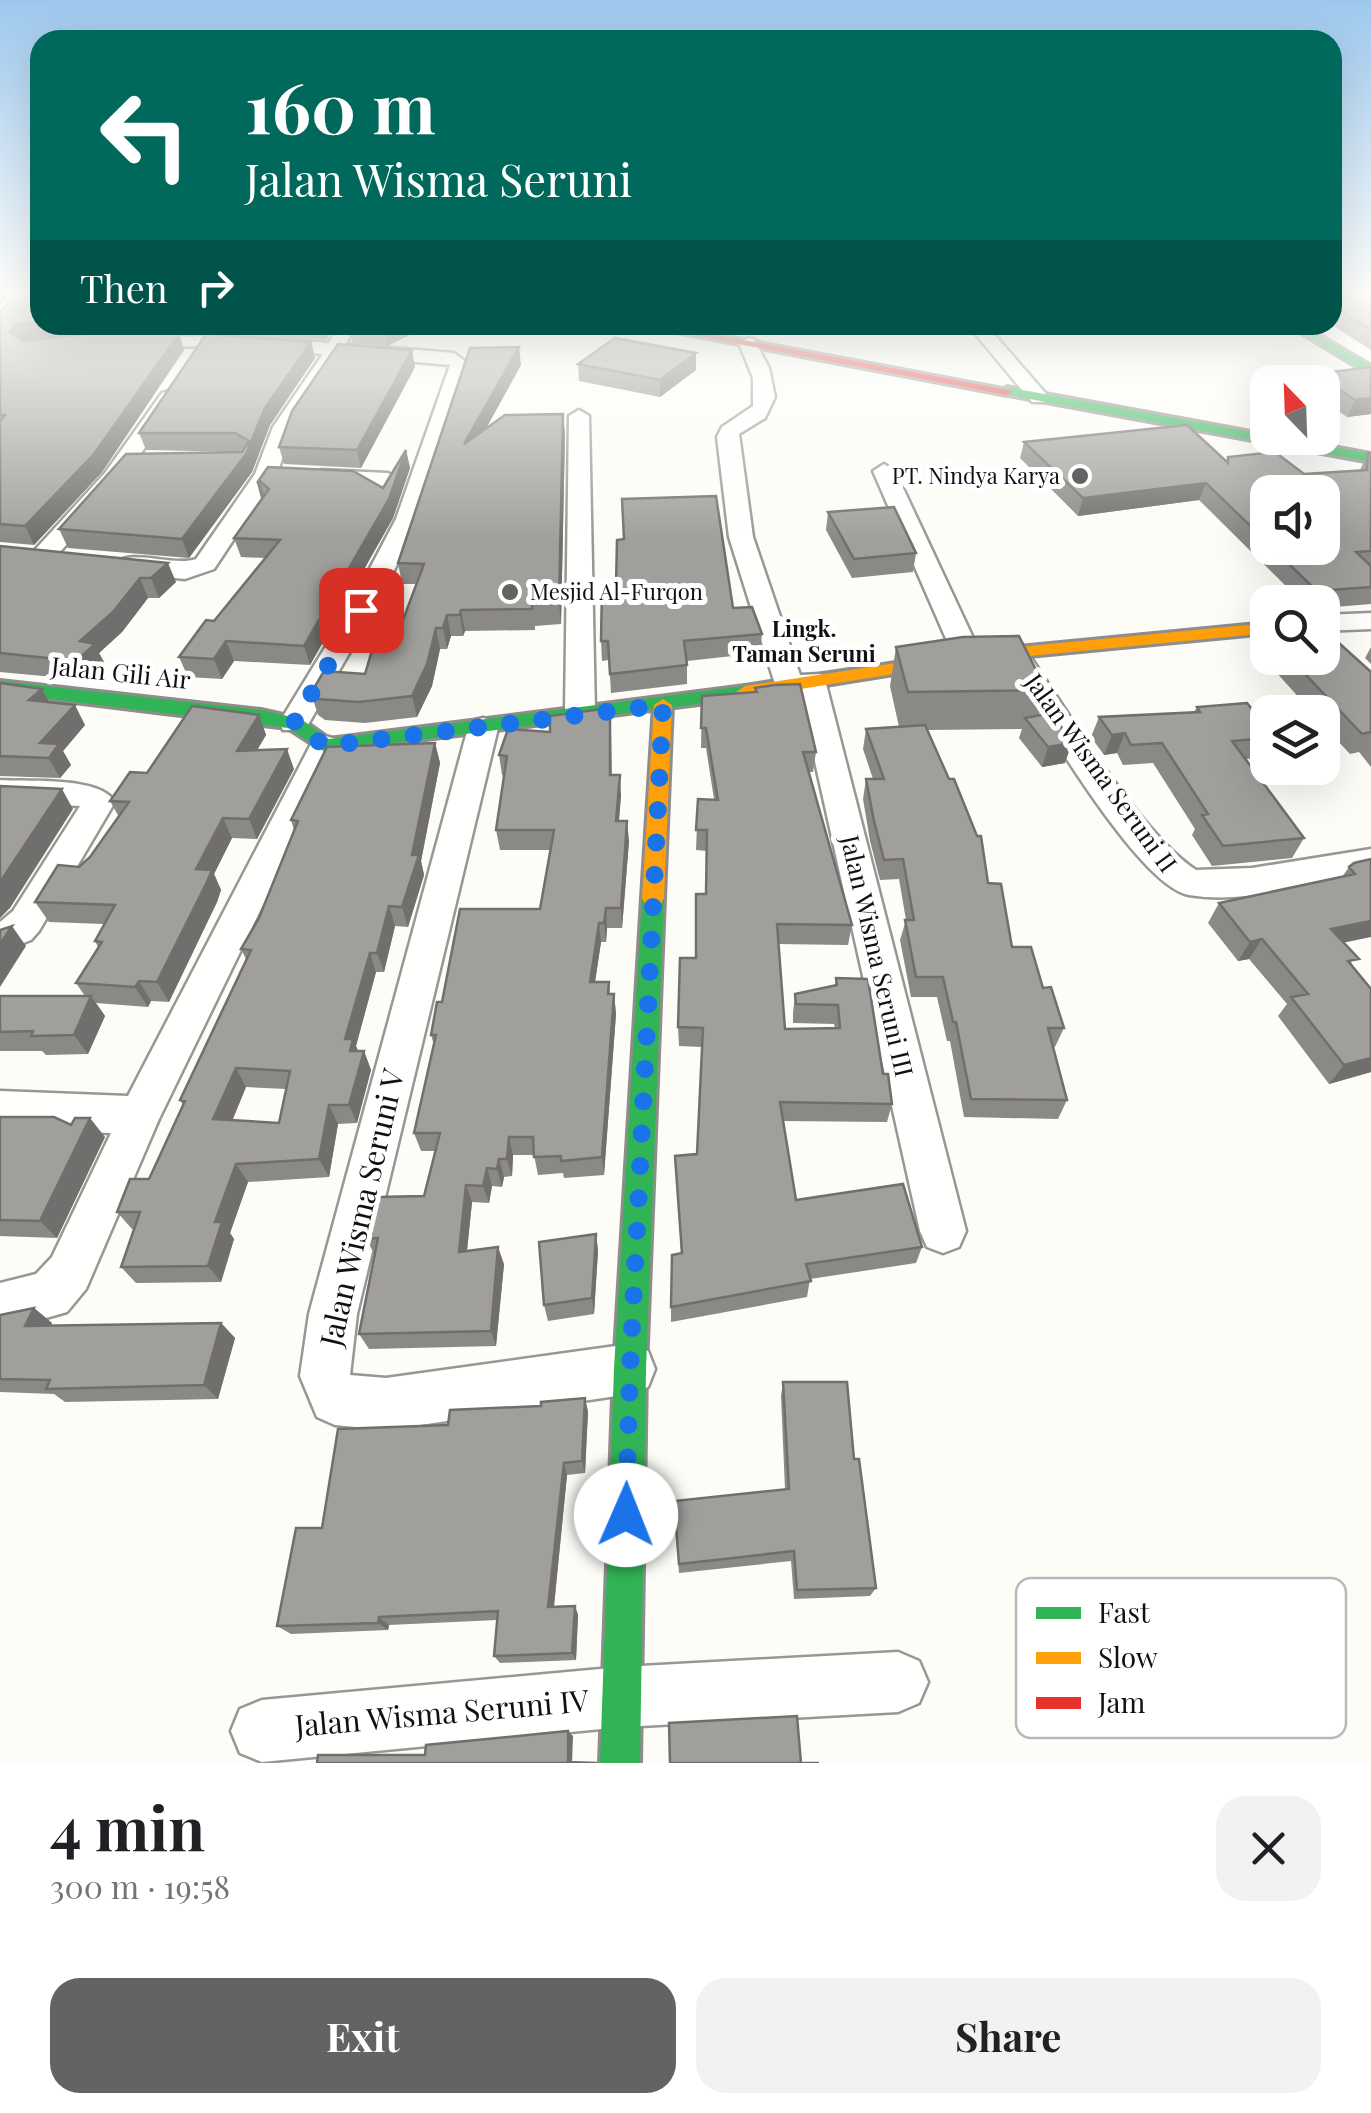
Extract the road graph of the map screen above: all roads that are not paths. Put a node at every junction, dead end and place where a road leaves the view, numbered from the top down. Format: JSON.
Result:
{"nodes":[{"id":1,"x":182,"y":376,"type":"edge"},
{"id":2,"x":317,"y":376,"type":"edge"},
{"id":3,"x":456,"y":376,"type":"edge"},
{"id":4,"x":764,"y":376,"type":"edge"},
{"id":5,"x":924,"y":376,"type":"edge"},
{"id":6,"x":1021,"y":376,"type":"edge"},
{"id":7,"x":1039,"y":398,"type":"junction"},
{"id":8,"x":579,"y":416,"type":"dead end"},
{"id":9,"x":1371,"y":458,"type":"edge"},
{"id":10,"x":157,"y":461,"type":"edge"},
{"id":11,"x":124,"y":462,"type":"junction"},
{"id":12,"x":884,"y":471,"type":"dead end"},
{"id":13,"x":283,"y":475,"type":"junction"},
{"id":14,"x":388,"y":480,"type":"edge"},
{"id":15,"x":14,"y":554,"type":"edge"},
{"id":16,"x":42,"y":558,"type":"junction"},
{"id":17,"x":1371,"y":621,"type":"edge"},
{"id":18,"x":1340,"y":622,"type":"edge"},
{"id":19,"x":1250,"y":630,"type":"edge"},
{"id":20,"x":1015,"y":655,"type":"junction"},
{"id":21,"x":968,"y":657,"type":"junction"},
{"id":22,"x":800,"y":682,"type":"junction"},
{"id":23,"x":0,"y":687,"type":"edge"},
{"id":24,"x":663,"y":705,"type":"junction"},
{"id":25,"x":580,"y":714,"type":"junction"},
{"id":26,"x":483,"y":728,"type":"junction"},
{"id":27,"x":310,"y":735,"type":"junction"},
{"id":28,"x":0,"y":791,"type":"edge"},
{"id":29,"x":1371,"y":860,"type":"edge"},
{"id":30,"x":0,"y":938,"type":"edge"},
{"id":31,"x":0,"y":1110,"type":"edge"},
{"id":32,"x":140,"y":1115,"type":"junction"},
{"id":33,"x":943,"y":1231,"type":"dead end"},
{"id":34,"x":0,"y":1307,"type":"edge"},
{"id":35,"x":630,"y":1369,"type":"junction"},
{"id":36,"x":898,"y":1682,"type":"dead end"},
{"id":37,"x":622,"y":1697,"type":"junction"},
{"id":38,"x":262,"y":1731,"type":"dead end"},
{"id":39,"x":620,"y":1763,"type":"edge"}],
"edges":[{"from":1,"to":11,"type":"street"},
{"from":2,"to":13,"type":"street"},
{"from":3,"to":27,"type":"street"},
{"from":4,"to":22,"type":"street","name":"Jalan Wisma Seruni III"},
{"from":5,"to":7,"type":"street"},
{"from":6,"to":7,"type":"street"},
{"from":7,"to":9,"type":"street"},
{"from":8,"to":25,"type":"street"},
{"from":10,"to":11,"type":"street"},
{"from":11,"to":16,"type":"street"},
{"from":12,"to":21,"type":"street"},
{"from":13,"to":14,"type":"street"},
{"from":13,"to":16,"type":"street"},
{"from":15,"to":16,"type":"street"},
{"from":17,"to":18,"type":"street"},
{"from":19,"to":20,"type":"street","name":"Jalan Gili Air"},
{"from":20,"to":21,"type":"street","name":"Jalan Gili Air"},
{"from":20,"to":29,"type":"street","name":"Jalan Wisma Seruni II"},
{"from":21,"to":22,"type":"street","name":"Jalan Gili Air"},
{"from":22,"to":24,"type":"street","name":"Jalan Gili Air"},
{"from":22,"to":33,"type":"street","name":"Jalan Wisma Seruni III"},
{"from":23,"to":27,"type":"street","name":"Jalan Gili Air"},
{"from":24,"to":25,"type":"street","name":"Jalan Gili Air"},
{"from":24,"to":35,"type":"street","name":"Jalan Wisma Seruni IV"},
{"from":25,"to":26,"type":"street","name":"Jalan Gili Air"},
{"from":26,"to":27,"type":"street","name":"Jalan Gili Air"},
{"from":26,"to":35,"type":"street","name":"Jalan Wisma Seruni V"},
{"from":27,"to":32,"type":"street"},
{"from":28,"to":30,"type":"street"},
{"from":31,"to":32,"type":"street"},
{"from":32,"to":34,"type":"street"},
{"from":35,"to":37,"type":"street","name":"Jalan Wisma Seruni IV"},
{"from":36,"to":37,"type":"street","name":"Jalan Wisma Seruni IV"},
{"from":37,"to":38,"type":"street","name":"Jalan Wisma Seruni IV"},
{"from":37,"to":39,"type":"street","name":"Jalan Wisma Seruni IV"}]}
